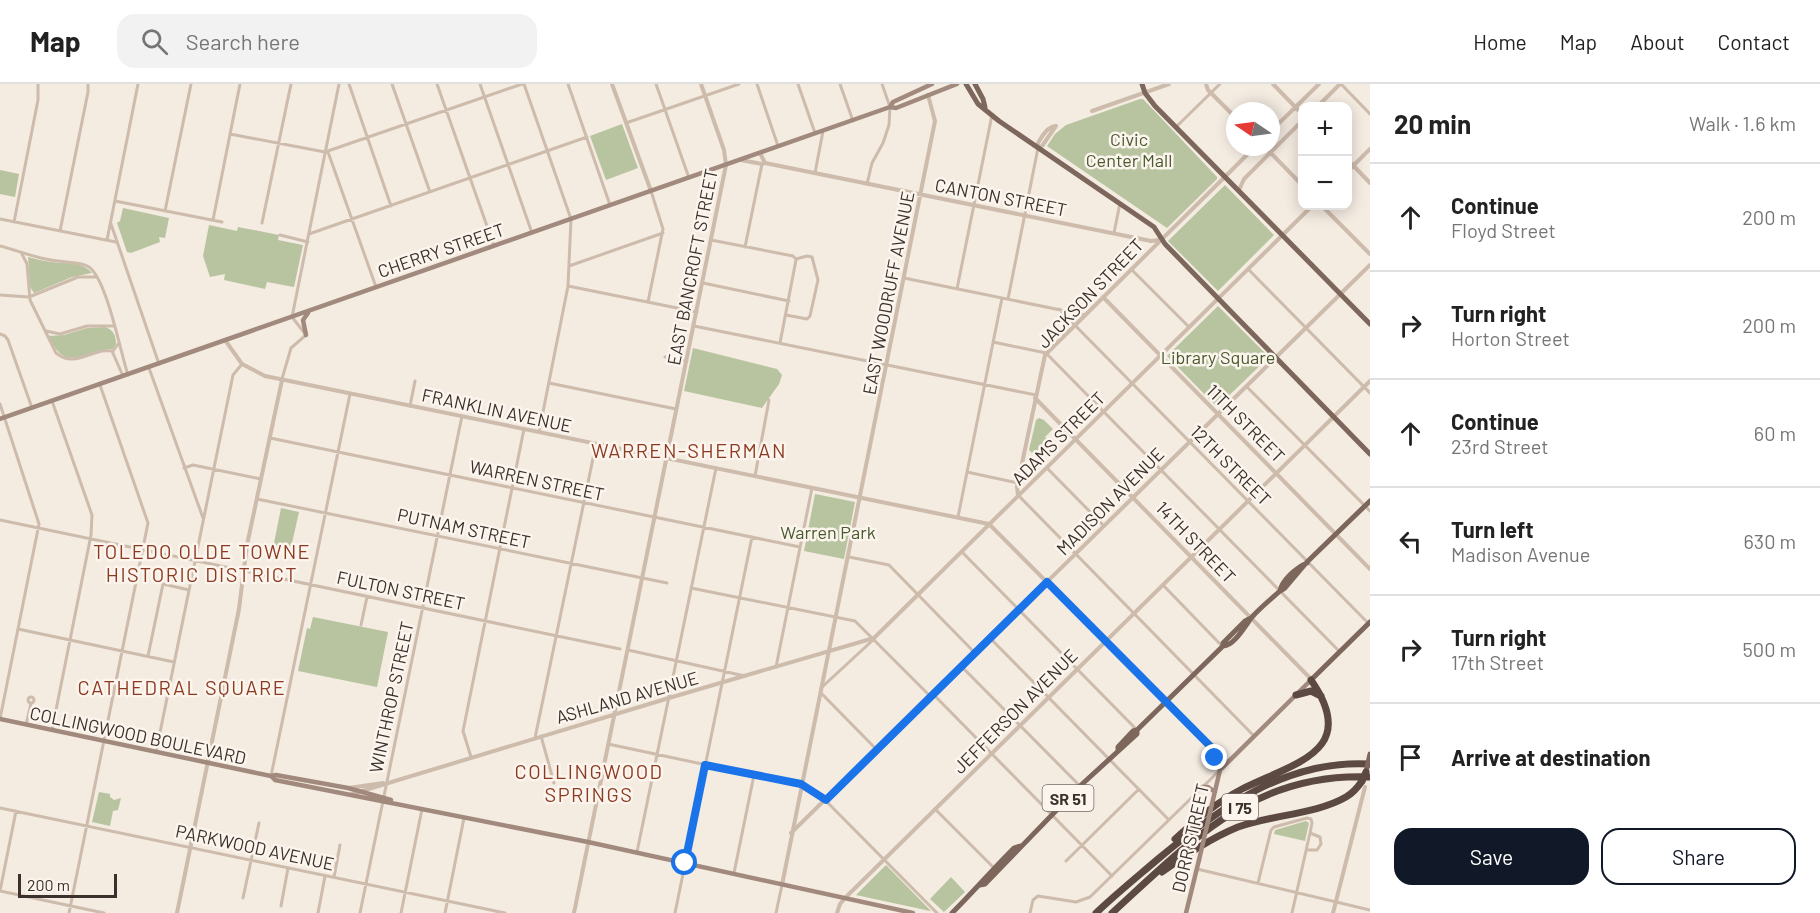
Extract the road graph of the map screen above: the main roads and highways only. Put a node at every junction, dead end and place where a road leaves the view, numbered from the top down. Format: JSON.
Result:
{"nodes":[{"id":1,"x":932,"y":84,"type":"edge"},
{"id":2,"x":957,"y":84,"type":"edge"},
{"id":3,"x":966,"y":84,"type":"edge"},
{"id":4,"x":975,"y":84,"type":"edge"},
{"id":5,"x":980,"y":84,"type":"edge"},
{"id":6,"x":1142,"y":84,"type":"edge"},
{"id":7,"x":979,"y":92,"type":"junction"},
{"id":8,"x":890,"y":107,"type":"junction"},
{"id":9,"x":985,"y":107,"type":"junction"},
{"id":10,"x":318,"y":308,"type":"junction"},
{"id":11,"x":1370,"y":324,"type":"edge"},
{"id":12,"x":306,"y":335,"type":"road end"},
{"id":13,"x":2,"y":418,"type":"edge"},
{"id":14,"x":1370,"y":454,"type":"edge"},
{"id":15,"x":1370,"y":501,"type":"edge"},
{"id":16,"x":1369,"y":623,"type":"edge"},
{"id":17,"x":1311,"y":680,"type":"junction"},
{"id":18,"x":1296,"y":695,"type":"junction"},
{"id":19,"x":1324,"y":699,"type":"junction"},
{"id":20,"x":1166,"y":702,"type":"junction"},
{"id":21,"x":0,"y":719,"type":"edge"},
{"id":22,"x":1211,"y":748,"type":"junction"},
{"id":23,"x":1370,"y":754,"type":"edge"},
{"id":24,"x":1227,"y":763,"type":"junction"},
{"id":25,"x":1370,"y":764,"type":"edge"},
{"id":26,"x":1220,"y":770,"type":"junction"},
{"id":27,"x":1368,"y":774,"type":"edge"},
{"id":28,"x":306,"y":783,"type":"junction"},
{"id":29,"x":1202,"y":787,"type":"road end"},
{"id":30,"x":1215,"y":792,"type":"junction"},
{"id":31,"x":383,"y":799,"type":"junction"},
{"id":32,"x":1128,"y":885,"type":"junction"},
{"id":33,"x":1136,"y":892,"type":"junction"},
{"id":34,"x":962,"y":903,"type":"junction"},
{"id":35,"x":913,"y":913,"type":"edge"},
{"id":36,"x":952,"y":913,"type":"edge"},
{"id":37,"x":960,"y":913,"type":"edge"},
{"id":38,"x":1096,"y":913,"type":"edge"},
{"id":39,"x":1112,"y":913,"type":"edge"},
{"id":40,"x":1186,"y":913,"type":"edge"}],
"edges":[{"from":1,"to":8,"type":"main road","name":"CHERRY STREET"},
{"from":2,"to":8,"type":"main road","name":"CHERRY STREET"},
{"from":3,"to":9,"type":"main road"},
{"from":4,"to":7,"type":"main road"},
{"from":5,"to":7,"type":"main road"},
{"from":6,"to":11,"type":"main road"},
{"from":7,"to":9,"type":"main road"},
{"from":8,"to":10,"type":"main road","name":"CHERRY STREET"},
{"from":9,"to":14,"type":"main road"},
{"from":10,"to":12,"type":"main road"},
{"from":10,"to":13,"type":"main road","name":"CHERRY STREET"},
{"from":15,"to":20,"type":"main road","number":"SR 51"},
{"from":16,"to":17,"type":"main road"},
{"from":17,"to":18,"type":"main road"},
{"from":17,"to":19,"type":"highway"},
{"from":18,"to":19,"type":"highway"},
{"from":18,"to":24,"type":"main road"},
{"from":19,"to":32,"type":"highway"},
{"from":20,"to":22,"type":"main road"},
{"from":20,"to":34,"type":"main road","number":"SR 51"},
{"from":21,"to":28,"type":"main road","name":"COLLINGWOOD BOULEVARD"},
{"from":22,"to":24,"type":"main road"},
{"from":22,"to":26,"type":"main road"},
{"from":23,"to":27,"type":"main road","bridge":true},
{"from":24,"to":26,"type":"main road"},
{"from":25,"to":32,"type":"highway","number":"I 75"},
{"from":26,"to":30,"type":"main road","name":"DORR STREET"},
{"from":27,"to":33,"type":"highway","bridge":true},
{"from":27,"to":33,"type":"highway","number":"I 75"},
{"from":28,"to":31,"type":"main road","name":"COLLINGWOOD BOULEVARD"},
{"from":28,"to":31,"type":"main road","name":"COLLINGWOOD BOULEVARD"},
{"from":29,"to":30,"type":"main road"},
{"from":30,"to":40,"type":"main road","name":"DORR STREET","bridge":true},
{"from":31,"to":35,"type":"main road","name":"COLLINGWOOD BOULEVARD"},
{"from":32,"to":38,"type":"highway","number":"I 75"},
{"from":33,"to":39,"type":"highway","number":"I 75"},
{"from":34,"to":36,"type":"main road","number":"SR 51"},
{"from":34,"to":37,"type":"main road"}]}
